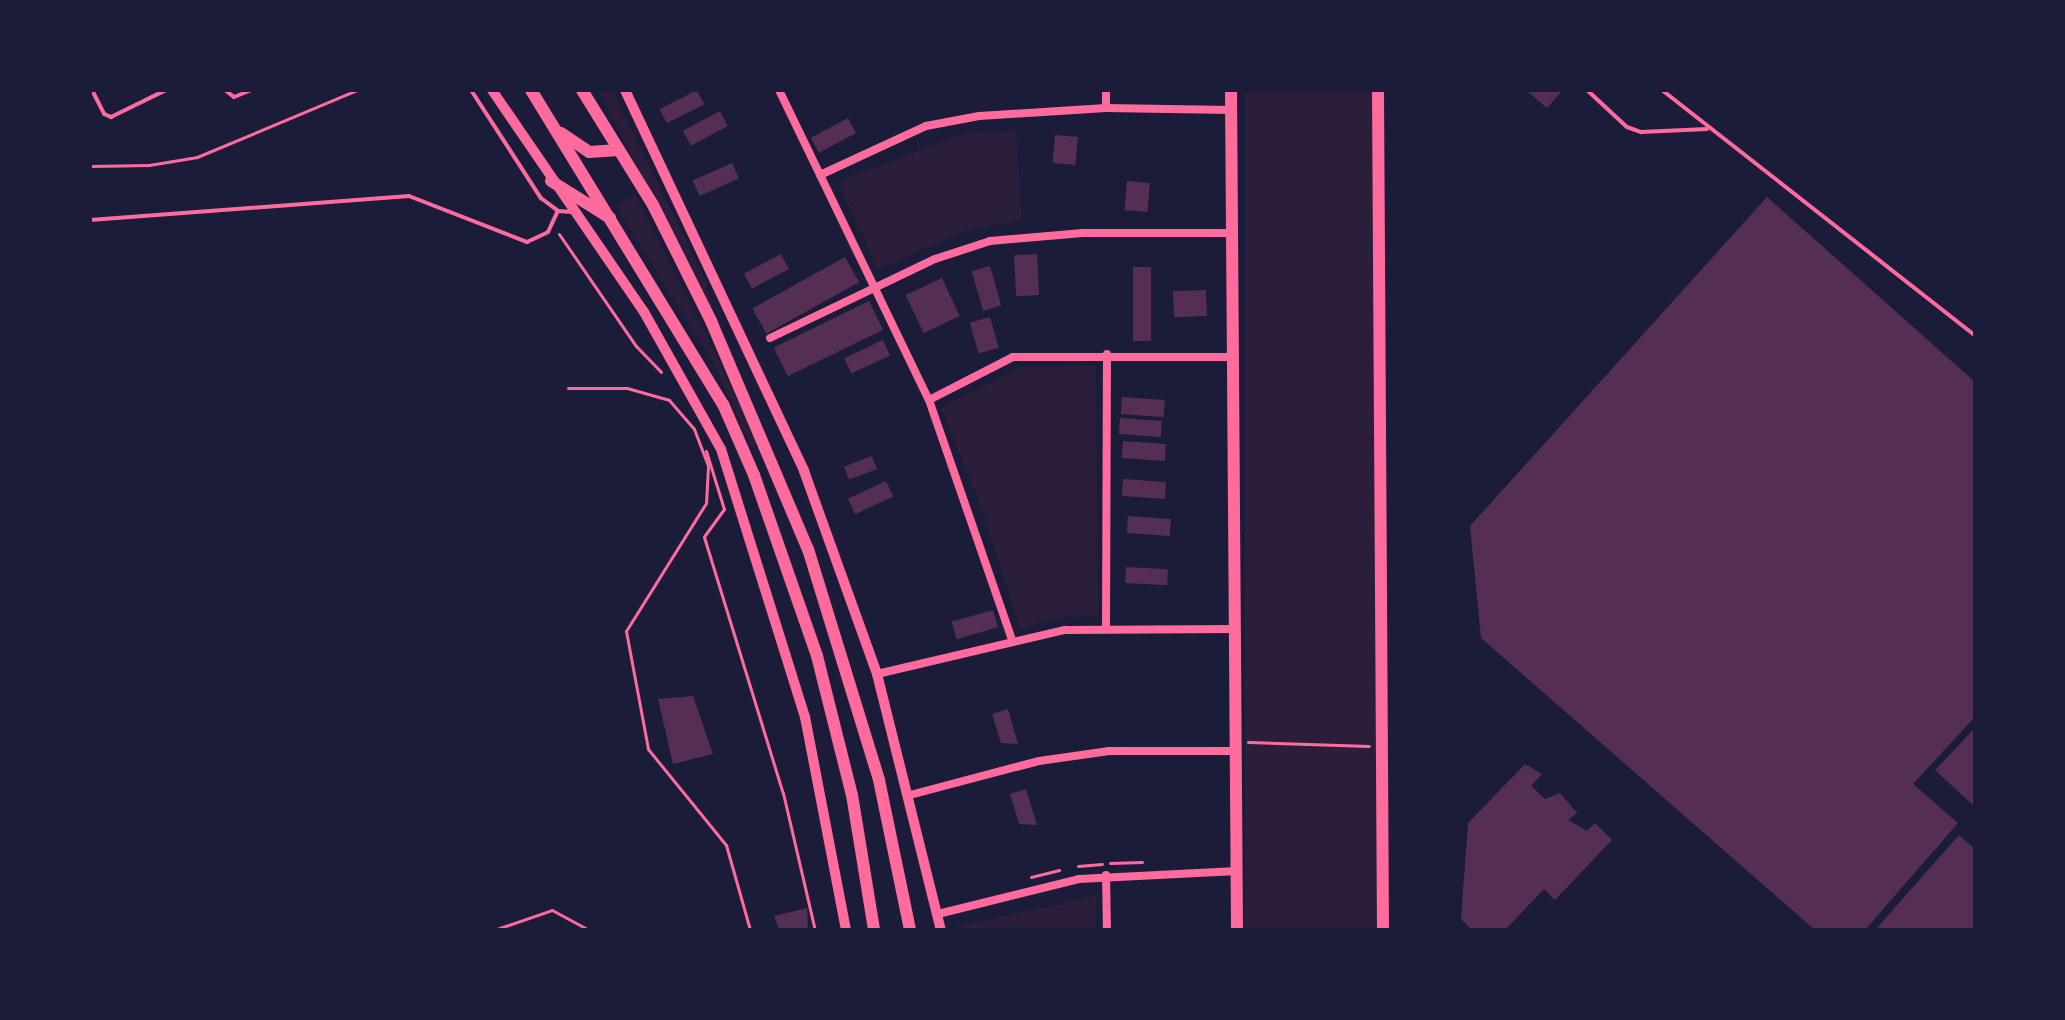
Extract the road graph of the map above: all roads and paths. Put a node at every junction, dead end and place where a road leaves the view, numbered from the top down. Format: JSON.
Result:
{"nodes":[{"id":1,"x":92,"y":90,"type":"edge"},
{"id":2,"x":166,"y":90,"type":"edge"},
{"id":3,"x":225,"y":90,"type":"edge"},
{"id":4,"x":251,"y":90,"type":"edge"},
{"id":5,"x":357,"y":90,"type":"edge"},
{"id":6,"x":471,"y":90,"type":"edge"},
{"id":7,"x":492,"y":90,"type":"edge"},
{"id":8,"x":531,"y":90,"type":"edge"},
{"id":9,"x":582,"y":90,"type":"edge"},
{"id":10,"x":625,"y":90,"type":"edge"},
{"id":11,"x":779,"y":90,"type":"edge"},
{"id":12,"x":1106,"y":90,"type":"edge"},
{"id":13,"x":1231,"y":90,"type":"edge"},
{"id":14,"x":1378,"y":90,"type":"edge"},
{"id":15,"x":1587,"y":90,"type":"edge"},
{"id":16,"x":1662,"y":90,"type":"edge"},
{"id":17,"x":1106,"y":108,"type":"junction"},
{"id":18,"x":1231,"y":110,"type":"junction"},
{"id":19,"x":554,"y":127,"type":"junction"},
{"id":20,"x":1707,"y":129,"type":"junction"},
{"id":21,"x":619,"y":150,"type":"junction"},
{"id":22,"x":90,"y":166,"type":"edge"},
{"id":23,"x":820,"y":175,"type":"junction"},
{"id":24,"x":551,"y":181,"type":"junction"},
{"id":25,"x":558,"y":211,"type":"junction"},
{"id":26,"x":572,"y":212,"type":"junction"},
{"id":27,"x":90,"y":220,"type":"edge"},
{"id":28,"x":613,"y":220,"type":"junction"},
{"id":29,"x":555,"y":223,"type":"junction"},
{"id":30,"x":1232,"y":233,"type":"junction"},
{"id":31,"x":875,"y":288,"type":"junction"},
{"id":32,"x":1975,"y":335,"type":"edge"},
{"id":33,"x":770,"y":338,"type":"dead end"},
{"id":34,"x":1107,"y":354,"type":"junction"},
{"id":35,"x":1233,"y":357,"type":"junction"},
{"id":36,"x":666,"y":377,"type":"dead end"},
{"id":37,"x":568,"y":388,"type":"dead end"},
{"id":38,"x":679,"y":400,"type":"dead end"},
{"id":39,"x":929,"y":400,"type":"junction"},
{"id":40,"x":1106,"y":629,"type":"junction"},
{"id":41,"x":1236,"y":629,"type":"junction"},
{"id":42,"x":1012,"y":640,"type":"junction"},
{"id":43,"x":877,"y":674,"type":"junction"},
{"id":44,"x":1237,"y":747,"type":"junction"},
{"id":45,"x":1382,"y":747,"type":"junction"},
{"id":46,"x":910,"y":795,"type":"junction"},
{"id":47,"x":1237,"y":871,"type":"junction"},
{"id":48,"x":1106,"y":875,"type":"junction"},
{"id":49,"x":938,"y":914,"type":"junction"},
{"id":50,"x":494,"y":930,"type":"edge"},
{"id":51,"x":589,"y":930,"type":"edge"},
{"id":52,"x":750,"y":930,"type":"edge"},
{"id":53,"x":815,"y":930,"type":"edge"},
{"id":54,"x":846,"y":930,"type":"edge"},
{"id":55,"x":874,"y":930,"type":"edge"},
{"id":56,"x":910,"y":930,"type":"edge"},
{"id":57,"x":941,"y":930,"type":"edge"},
{"id":58,"x":1107,"y":930,"type":"edge"},
{"id":59,"x":1237,"y":930,"type":"edge"},
{"id":60,"x":1383,"y":930,"type":"edge"}],
"edges":[{"from":1,"to":2,"type":"lane"},
{"from":3,"to":4,"type":"lane"},
{"from":5,"to":22,"type":"path"},
{"from":6,"to":25,"type":"lane"},
{"from":7,"to":24,"type":"street"},
{"from":8,"to":19,"type":"main road"},
{"from":9,"to":21,"type":"main road"},
{"from":10,"to":43,"type":"street"},
{"from":11,"to":23,"type":"street"},
{"from":12,"to":17,"type":"street"},
{"from":13,"to":18,"type":"main road"},
{"from":14,"to":45,"type":"main road"},
{"from":15,"to":20,"type":"lane"},
{"from":16,"to":20,"type":"lane"},
{"from":17,"to":18,"type":"street"},
{"from":17,"to":23,"type":"street"},
{"from":18,"to":30,"type":"main road"},
{"from":19,"to":21,"type":"main road"},
{"from":19,"to":28,"type":"main road"},
{"from":20,"to":32,"type":"lane"},
{"from":21,"to":56,"type":"main road"},
{"from":23,"to":31,"type":"street"},
{"from":24,"to":26,"type":"street"},
{"from":24,"to":28,"type":"main road"},
{"from":25,"to":26,"type":"lane"},
{"from":25,"to":29,"type":"lane"},
{"from":26,"to":54,"type":"street"},
{"from":27,"to":29,"type":"lane"},
{"from":28,"to":55,"type":"main road"},
{"from":29,"to":36,"type":"path"},
{"from":30,"to":31,"type":"street"},
{"from":30,"to":35,"type":"main road"},
{"from":31,"to":33,"type":"street"},
{"from":31,"to":39,"type":"street"},
{"from":34,"to":35,"type":"street"},
{"from":34,"to":39,"type":"street"},
{"from":34,"to":40,"type":"street"},
{"from":35,"to":41,"type":"main road"},
{"from":37,"to":52,"type":"path"},
{"from":38,"to":53,"type":"path"},
{"from":39,"to":42,"type":"street"},
{"from":40,"to":41,"type":"street"},
{"from":40,"to":42,"type":"street"},
{"from":41,"to":44,"type":"main road"},
{"from":42,"to":43,"type":"street"},
{"from":43,"to":46,"type":"street"},
{"from":44,"to":45,"type":"path"},
{"from":44,"to":46,"type":"street"},
{"from":44,"to":47,"type":"main road"},
{"from":45,"to":60,"type":"main road"},
{"from":46,"to":49,"type":"street"},
{"from":47,"to":48,"type":"street"},
{"from":47,"to":59,"type":"main road"},
{"from":48,"to":49,"type":"street"},
{"from":48,"to":58,"type":"street"},
{"from":49,"to":57,"type":"street"},
{"from":50,"to":51,"type":"path"}]}
